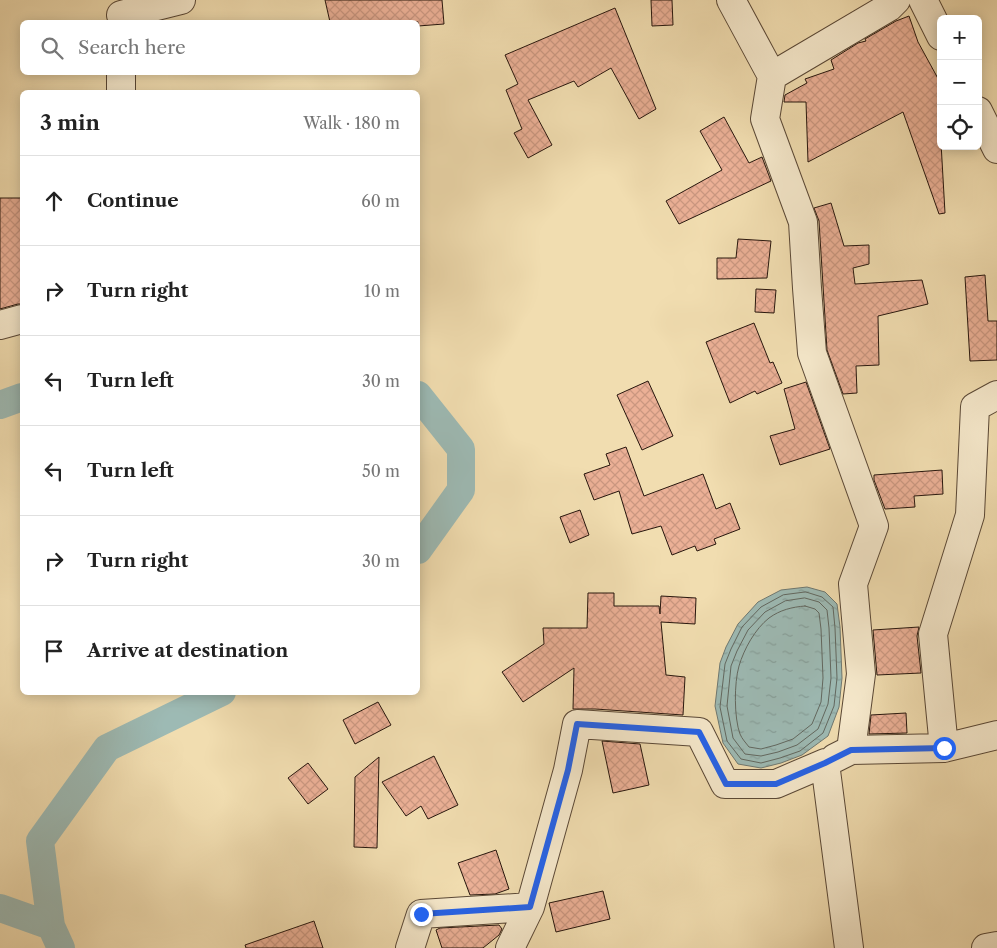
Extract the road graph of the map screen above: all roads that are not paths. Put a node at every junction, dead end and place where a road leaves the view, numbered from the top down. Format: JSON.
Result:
{"nodes":[{"id":1,"x":181,"y":0,"type":"edge"},
{"id":2,"x":731,"y":0,"type":"edge"},
{"id":3,"x":896,"y":0,"type":"edge"},
{"id":4,"x":923,"y":0,"type":"edge"},
{"id":5,"x":120,"y":12,"type":"edge"},
{"id":6,"x":937,"y":28,"type":"edge"},
{"id":7,"x":121,"y":75,"type":"edge"},
{"id":8,"x":772,"y":76,"type":"junction"},
{"id":9,"x":121,"y":90,"type":"edge"},
{"id":10,"x":982,"y":119,"type":"edge"},
{"id":11,"x":997,"y":149,"type":"edge"},
{"id":12,"x":20,"y":320,"type":"edge"},
{"id":13,"x":0,"y":325,"type":"edge"},
{"id":14,"x":997,"y":396,"type":"edge"},
{"id":15,"x":997,"y":735,"type":"edge"},
{"id":16,"x":944,"y":748,"type":"junction"},
{"id":17,"x":851,"y":750,"type":"junction"},
{"id":18,"x":825,"y":763,"type":"junction"},
{"id":19,"x":530,"y":907,"type":"junction"},
{"id":20,"x":997,"y":946,"type":"edge"},
{"id":21,"x":410,"y":948,"type":"edge"},
{"id":22,"x":510,"y":948,"type":"edge"},
{"id":23,"x":849,"y":948,"type":"edge"},
{"id":24,"x":986,"y":948,"type":"edge"}],
"edges":[{"from":1,"to":5,"type":"street"},
{"from":2,"to":8,"type":"street"},
{"from":3,"to":8,"type":"street"},
{"from":4,"to":6,"type":"street"},
{"from":7,"to":9,"type":"street"},
{"from":8,"to":17,"type":"street"},
{"from":10,"to":11,"type":"street"},
{"from":12,"to":13,"type":"street"},
{"from":14,"to":16,"type":"street"},
{"from":15,"to":16,"type":"street"},
{"from":16,"to":17,"type":"street"},
{"from":17,"to":18,"type":"street"},
{"from":18,"to":19,"type":"street"},
{"from":18,"to":23,"type":"street"},
{"from":19,"to":21,"type":"street"},
{"from":19,"to":22,"type":"street"},
{"from":20,"to":24,"type":"street"}]}
